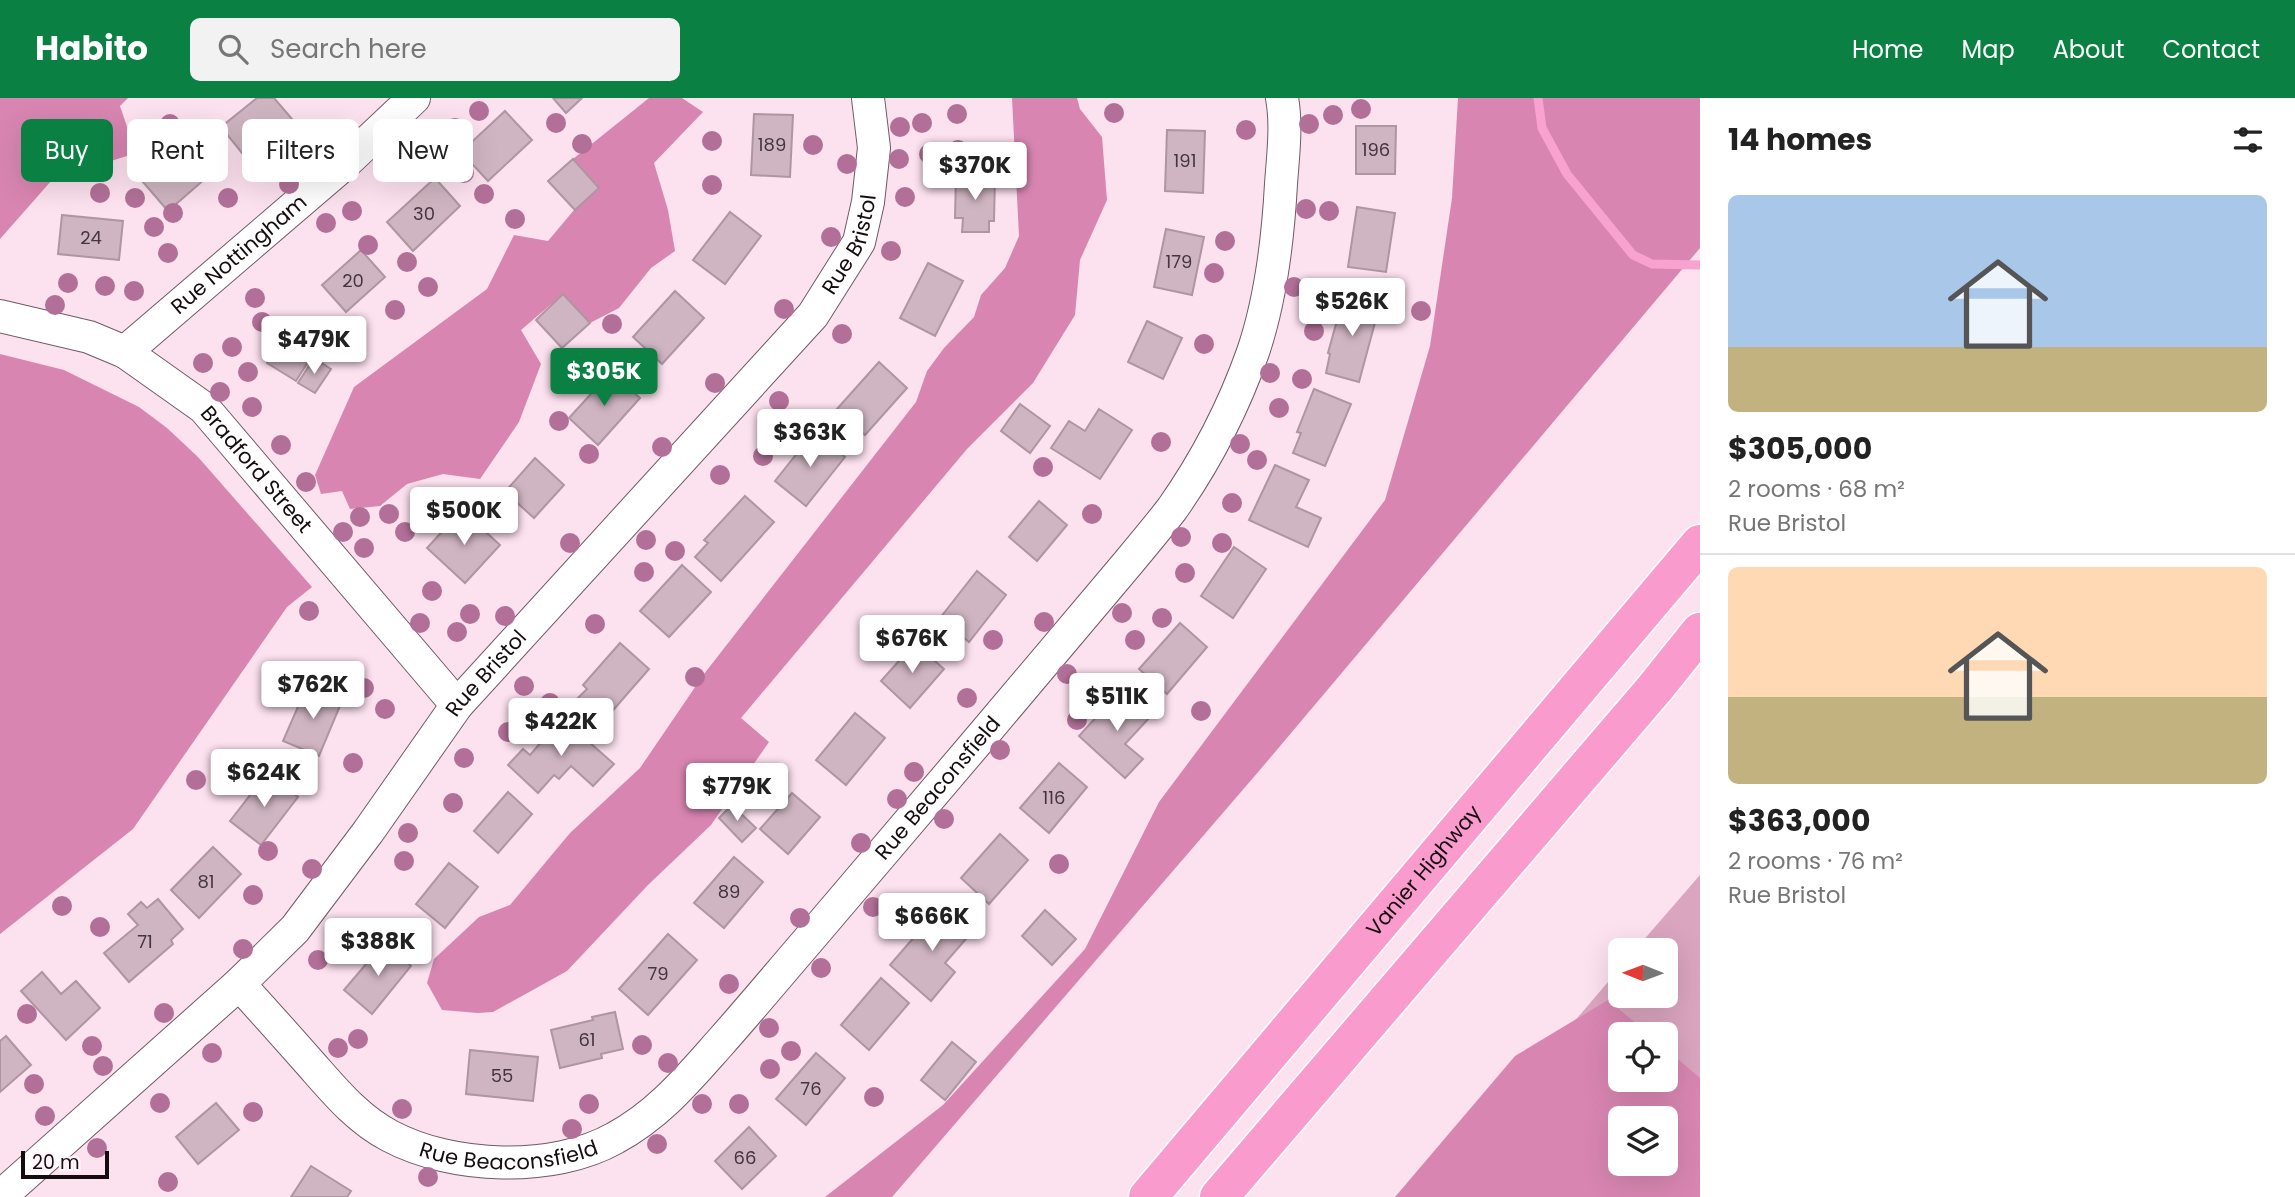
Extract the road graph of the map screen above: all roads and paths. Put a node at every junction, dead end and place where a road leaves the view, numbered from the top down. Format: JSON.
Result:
{"nodes":[{"id":1,"x":414,"y":98,"type":"edge"},
{"id":2,"x":868,"y":98,"type":"edge"},
{"id":3,"x":1282,"y":98,"type":"edge"},
{"id":4,"x":0,"y":316,"type":"edge"},
{"id":5,"x":125,"y":352,"type":"junction"},
{"id":6,"x":1700,"y":544,"type":"edge"},
{"id":7,"x":1700,"y":632,"type":"edge"},
{"id":8,"x":1700,"y":646,"type":"edge"},
{"id":9,"x":1655,"y":688,"type":"junction"},
{"id":10,"x":457,"y":705,"type":"junction"},
{"id":11,"x":239,"y":984,"type":"junction"},
{"id":12,"x":0,"y":1197,"type":"edge"},
{"id":13,"x":1148,"y":1197,"type":"edge"},
{"id":14,"x":1219,"y":1197,"type":"edge"}],
"edges":[{"from":1,"to":5,"type":"street","name":"Rue Nottingham"},
{"from":2,"to":10,"type":"street","name":"Rue Bristol"},
{"from":3,"to":11,"type":"street","name":"Rue Beaconsfield"},
{"from":4,"to":5,"type":"street","name":"Bradford Street"},
{"from":5,"to":10,"type":"street","name":"Bradford Street"},
{"from":6,"to":13,"type":"highway","name":"Vanier Highway"},
{"from":7,"to":9,"type":"highway"},
{"from":8,"to":9,"type":"highway"},
{"from":9,"to":14,"type":"highway"},
{"from":10,"to":11,"type":"street","name":"Rue Bristol"},
{"from":11,"to":12,"type":"street","name":"Rue Bristol"}]}
